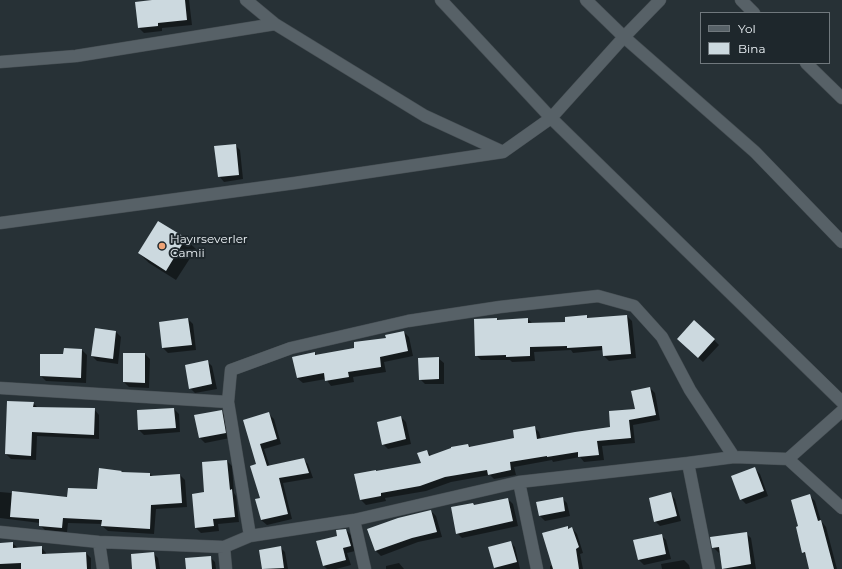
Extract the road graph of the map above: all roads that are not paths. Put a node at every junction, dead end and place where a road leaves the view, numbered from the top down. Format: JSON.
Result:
{"nodes":[{"id":1,"x":246,"y":0,"type":"edge"},
{"id":2,"x":441,"y":0,"type":"edge"},
{"id":3,"x":586,"y":0,"type":"edge"},
{"id":4,"x":660,"y":0,"type":"edge"},
{"id":5,"x":741,"y":0,"type":"edge"},
{"id":6,"x":753,"y":12,"type":"edge"},
{"id":7,"x":275,"y":24,"type":"junction"},
{"id":8,"x":624,"y":37,"type":"junction"},
{"id":9,"x":0,"y":62,"type":"edge"},
{"id":10,"x":807,"y":64,"type":"edge"},
{"id":11,"x":842,"y":98,"type":"edge"},
{"id":12,"x":551,"y":118,"type":"junction"},
{"id":13,"x":503,"y":152,"type":"junction"},
{"id":14,"x":0,"y":223,"type":"edge"},
{"id":15,"x":842,"y":242,"type":"edge"},
{"id":16,"x":0,"y":388,"type":"edge"},
{"id":17,"x":228,"y":402,"type":"junction"},
{"id":18,"x":842,"y":402,"type":"edge"},
{"id":19,"x":842,"y":411,"type":"edge"},
{"id":20,"x":734,"y":457,"type":"junction"},
{"id":21,"x":788,"y":460,"type":"junction"},
{"id":22,"x":688,"y":463,"type":"junction"},
{"id":23,"x":519,"y":482,"type":"junction"},
{"id":24,"x":842,"y":508,"type":"edge"},
{"id":25,"x":354,"y":520,"type":"junction"},
{"id":26,"x":0,"y":532,"type":"edge"},
{"id":27,"x":250,"y":536,"type":"junction"},
{"id":28,"x":99,"y":542,"type":"junction"},
{"id":29,"x":224,"y":547,"type":"junction"},
{"id":30,"x":102,"y":569,"type":"edge"},
{"id":31,"x":226,"y":569,"type":"edge"},
{"id":32,"x":365,"y":569,"type":"edge"},
{"id":33,"x":537,"y":569,"type":"edge"},
{"id":34,"x":709,"y":569,"type":"edge"}],
"edges":[{"from":1,"to":7,"type":"street"},
{"from":2,"to":12,"type":"street"},
{"from":3,"to":8,"type":"street"},
{"from":4,"to":8,"type":"street"},
{"from":5,"to":6,"type":"street"},
{"from":7,"to":9,"type":"street"},
{"from":7,"to":13,"type":"street"},
{"from":8,"to":12,"type":"street"},
{"from":8,"to":15,"type":"street"},
{"from":10,"to":11,"type":"street"},
{"from":12,"to":13,"type":"street"},
{"from":12,"to":18,"type":"street"},
{"from":13,"to":14,"type":"street"},
{"from":16,"to":17,"type":"street"},
{"from":17,"to":20,"type":"street"},
{"from":17,"to":27,"type":"street"},
{"from":19,"to":21,"type":"street"},
{"from":20,"to":21,"type":"street"},
{"from":20,"to":22,"type":"street"},
{"from":21,"to":24,"type":"street"},
{"from":22,"to":23,"type":"street"},
{"from":22,"to":34,"type":"street"},
{"from":23,"to":25,"type":"street"},
{"from":23,"to":33,"type":"street"},
{"from":25,"to":27,"type":"street"},
{"from":25,"to":32,"type":"street"},
{"from":26,"to":28,"type":"street"},
{"from":27,"to":29,"type":"street"},
{"from":28,"to":29,"type":"street"},
{"from":28,"to":30,"type":"street"},
{"from":29,"to":31,"type":"street"}]}
